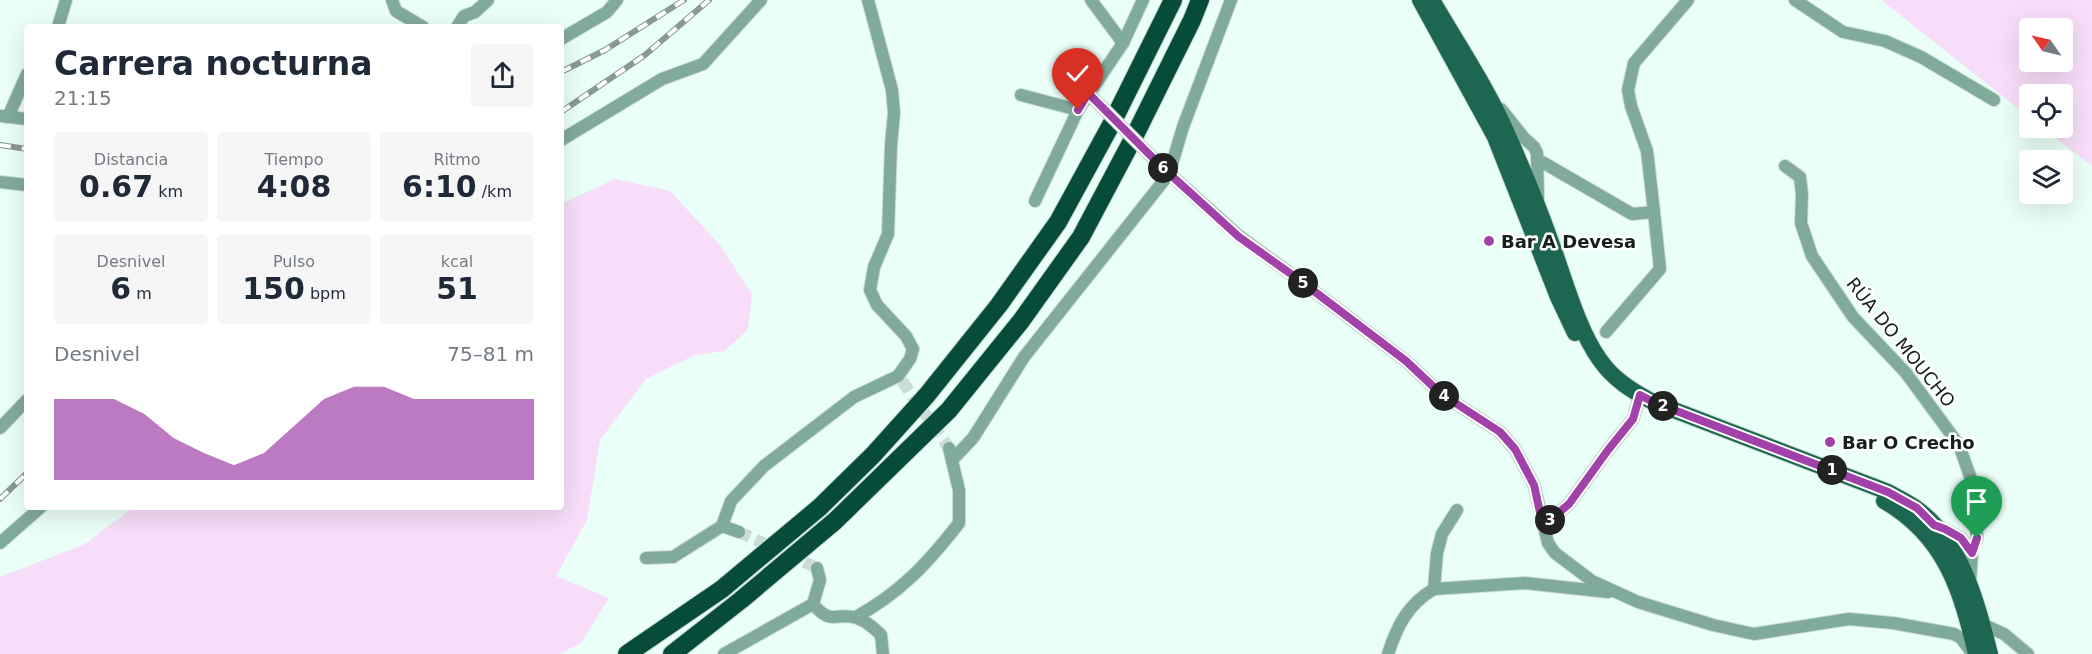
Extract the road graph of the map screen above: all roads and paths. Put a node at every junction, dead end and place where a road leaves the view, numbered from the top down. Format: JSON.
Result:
{"nodes":[{"id":1,"x":66,"y":0,"type":"edge"},
{"id":2,"x":392,"y":0,"type":"edge"},
{"id":3,"x":488,"y":0,"type":"edge"},
{"id":4,"x":617,"y":0,"type":"edge"},
{"id":5,"x":760,"y":0,"type":"edge"},
{"id":6,"x":868,"y":0,"type":"edge"},
{"id":7,"x":1091,"y":0,"type":"edge"},
{"id":8,"x":1143,"y":0,"type":"edge"},
{"id":9,"x":1173,"y":0,"type":"edge"},
{"id":10,"x":1200,"y":0,"type":"edge"},
{"id":11,"x":1231,"y":0,"type":"edge"},
{"id":12,"x":1420,"y":0,"type":"edge"},
{"id":13,"x":1432,"y":0,"type":"edge"},
{"id":14,"x":1688,"y":0,"type":"edge"},
{"id":15,"x":1796,"y":0,"type":"edge"},
{"id":16,"x":59,"y":24,"type":"edge"},
{"id":17,"x":418,"y":24,"type":"edge"},
{"id":18,"x":460,"y":24,"type":"edge"},
{"id":19,"x":564,"y":37,"type":"edge"},
{"id":20,"x":1124,"y":44,"type":"junction"},
{"id":21,"x":24,"y":79,"type":"edge"},
{"id":22,"x":1465,"y":82,"type":"junction"},
{"id":23,"x":1088,"y":93,"type":"junction"},
{"id":24,"x":1021,"y":95,"type":"dead end"},
{"id":25,"x":1994,"y":100,"type":"dead end"},
{"id":26,"x":1078,"y":110,"type":"junction"},
{"id":27,"x":4,"y":116,"type":"edge"},
{"id":28,"x":24,"y":119,"type":"edge"},
{"id":29,"x":564,"y":138,"type":"edge"},
{"id":30,"x":1513,"y":143,"type":"junction"},
{"id":31,"x":1537,"y":159,"type":"junction"},
{"id":32,"x":1785,"y":166,"type":"dead end"},
{"id":33,"x":1166,"y":170,"type":"junction"},
{"id":34,"x":1519,"y":172,"type":"junction"},
{"id":35,"x":0,"y":182,"type":"edge"},
{"id":36,"x":24,"y":185,"type":"edge"},
{"id":37,"x":1035,"y":201,"type":"dead end"},
{"id":38,"x":1531,"y":210,"type":"junction"},
{"id":39,"x":1654,"y":212,"type":"junction"},
{"id":40,"x":1606,"y":332,"type":"dead end"},
{"id":41,"x":1639,"y":400,"type":"junction"},
{"id":42,"x":24,"y":403,"type":"edge"},
{"id":43,"x":0,"y":428,"type":"edge"},
{"id":44,"x":1896,"y":508,"type":"junction"},
{"id":45,"x":38,"y":510,"type":"edge"},
{"id":46,"x":1457,"y":510,"type":"dead end"},
{"id":47,"x":1975,"y":512,"type":"junction"},
{"id":48,"x":722,"y":526,"type":"junction"},
{"id":49,"x":1543,"y":526,"type":"junction"},
{"id":50,"x":739,"y":532,"type":"tunnel mouth"},
{"id":51,"x":0,"y":543,"type":"edge"},
{"id":52,"x":1958,"y":553,"type":"junction"},
{"id":53,"x":646,"y":558,"type":"dead end"},
{"id":54,"x":817,"y":568,"type":"dead end"},
{"id":55,"x":1964,"y":585,"type":"junction"},
{"id":56,"x":1434,"y":589,"type":"junction"},
{"id":57,"x":1618,"y":593,"type":"junction"},
{"id":58,"x":813,"y":604,"type":"junction"},
{"id":59,"x":856,"y":617,"type":"junction"},
{"id":60,"x":1982,"y":624,"type":"junction"},
{"id":61,"x":1938,"y":630,"type":"junction"},
{"id":62,"x":1974,"y":651,"type":"edge"},
{"id":63,"x":627,"y":654,"type":"edge"},
{"id":64,"x":672,"y":654,"type":"edge"},
{"id":65,"x":724,"y":654,"type":"edge"},
{"id":66,"x":883,"y":654,"type":"edge"},
{"id":67,"x":1388,"y":654,"type":"edge"},
{"id":68,"x":1990,"y":654,"type":"edge"},
{"id":69,"x":2028,"y":654,"type":"edge"}],
"edges":[{"from":1,"to":16,"type":"street"},
{"from":2,"to":17,"type":"street"},
{"from":3,"to":18,"type":"street"},
{"from":4,"to":19,"type":"street"},
{"from":5,"to":29,"type":"street"},
{"from":6,"to":48,"type":"street"},
{"from":7,"to":20,"type":"street"},
{"from":8,"to":20,"type":"street"},
{"from":9,"to":63,"type":"highway"},
{"from":10,"to":64,"type":"highway"},
{"from":11,"to":33,"type":"street"},
{"from":12,"to":22,"type":"main road"},
{"from":13,"to":30,"type":"main road"},
{"from":14,"to":39,"type":"street"},
{"from":15,"to":25,"type":"street"},
{"from":20,"to":23,"type":"street"},
{"from":21,"to":27,"type":"street"},
{"from":22,"to":30,"type":"street"},
{"from":22,"to":38,"type":"main road"},
{"from":23,"to":26,"type":"street"},
{"from":23,"to":33,"type":"street","bridge":true},
{"from":24,"to":26,"type":"street"},
{"from":26,"to":37,"type":"street"},
{"from":27,"to":28,"type":"street"},
{"from":30,"to":31,"type":"street"},
{"from":30,"to":34,"type":"main road"},
{"from":31,"to":34,"type":"street"},
{"from":31,"to":38,"type":"street"},
{"from":31,"to":39,"type":"street"},
{"from":32,"to":47,"type":"street","name":"RÚA DO MOUCHO"},
{"from":33,"to":49,"type":"street"},
{"from":33,"to":59,"type":"street"},
{"from":34,"to":38,"type":"main road"},
{"from":35,"to":36,"type":"street"},
{"from":38,"to":41,"type":"main road"},
{"from":39,"to":40,"type":"street"},
{"from":41,"to":44,"type":"main road"},
{"from":41,"to":49,"type":"street"},
{"from":41,"to":52,"type":"main road"},
{"from":42,"to":43,"type":"street"},
{"from":44,"to":52,"type":"street"},
{"from":44,"to":55,"type":"main road"},
{"from":45,"to":51,"type":"street"},
{"from":46,"to":56,"type":"street"},
{"from":47,"to":52,"type":"street"},
{"from":47,"to":52,"type":"street","name":"RÚA DO MOUCHO"},
{"from":48,"to":50,"type":"street"},
{"from":48,"to":53,"type":"street"},
{"from":49,"to":57,"type":"street"},
{"from":52,"to":55,"type":"main road"},
{"from":52,"to":62,"type":"street"},
{"from":54,"to":58,"type":"street"},
{"from":55,"to":60,"type":"main road"},
{"from":55,"to":61,"type":"street"},
{"from":55,"to":62,"type":"main road"},
{"from":56,"to":57,"type":"street"},
{"from":56,"to":67,"type":"street"},
{"from":57,"to":61,"type":"street"},
{"from":58,"to":59,"type":"street"},
{"from":58,"to":65,"type":"street"},
{"from":59,"to":66,"type":"street"},
{"from":60,"to":68,"type":"main road"},
{"from":60,"to":69,"type":"street"},
{"from":61,"to":62,"type":"street"}]}
